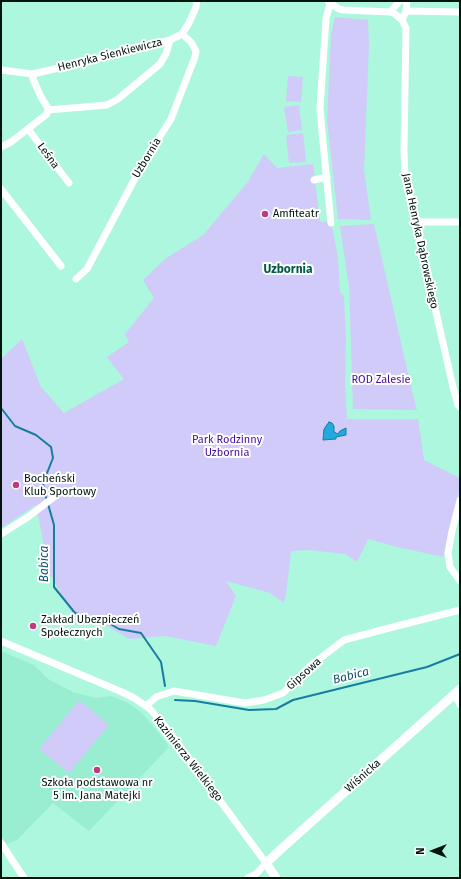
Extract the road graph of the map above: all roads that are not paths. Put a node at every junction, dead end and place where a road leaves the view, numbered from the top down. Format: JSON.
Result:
{"nodes":[{"id":1,"x":197,"y":1,"type":"edge"},
{"id":2,"x":400,"y":1,"type":"edge"},
{"id":3,"x":407,"y":1,"type":"edge"},
{"id":4,"x":329,"y":2,"type":"edge"},
{"id":5,"x":406,"y":11,"type":"junction"},
{"id":6,"x":390,"y":12,"type":"junction"},
{"id":7,"x":460,"y":12,"type":"edge"},
{"id":8,"x":402,"y":20,"type":"junction"},
{"id":9,"x":182,"y":34,"type":"junction"},
{"id":10,"x":170,"y":40,"type":"junction"},
{"id":11,"x":1,"y":70,"type":"edge"},
{"id":12,"x":33,"y":74,"type":"junction"},
{"id":13,"x":48,"y":110,"type":"junction"},
{"id":14,"x":28,"y":129,"type":"junction"},
{"id":15,"x":1,"y":147,"type":"edge"},
{"id":16,"x":327,"y":177,"type":"junction"},
{"id":17,"x":314,"y":180,"type":"dead end"},
{"id":18,"x":69,"y":183,"type":"dead end"},
{"id":19,"x":1,"y":189,"type":"edge"},
{"id":20,"x":415,"y":222,"type":"junction"},
{"id":21,"x":460,"y":222,"type":"edge"},
{"id":22,"x":331,"y":223,"type":"dead end"},
{"id":23,"x":61,"y":266,"type":"dead end"},
{"id":24,"x":76,"y":279,"type":"dead end"},
{"id":25,"x":460,"y":407,"type":"edge"},
{"id":26,"x":53,"y":498,"type":"dead end"},
{"id":27,"x":460,"y":500,"type":"edge"},
{"id":28,"x":1,"y":534,"type":"edge"},
{"id":29,"x":460,"y":581,"type":"edge"},
{"id":30,"x":460,"y":610,"type":"edge"},
{"id":31,"x":1,"y":641,"type":"edge"},
{"id":32,"x":457,"y":692,"type":"edge"},
{"id":33,"x":460,"y":705,"type":"edge"},
{"id":34,"x":146,"y":706,"type":"junction"},
{"id":35,"x":1,"y":843,"type":"edge"},
{"id":36,"x":266,"y":863,"type":"junction"},
{"id":37,"x":24,"y":878,"type":"edge"},
{"id":38,"x":248,"y":878,"type":"edge"},
{"id":39,"x":276,"y":878,"type":"edge"}],
"edges":[{"from":1,"to":9,"type":"street"},
{"from":2,"to":6,"type":"street"},
{"from":3,"to":5,"type":"street"},
{"from":4,"to":6,"type":"street"},
{"from":4,"to":16,"type":"street"},
{"from":5,"to":7,"type":"street"},
{"from":5,"to":8,"type":"street"},
{"from":6,"to":8,"type":"street"},
{"from":8,"to":20,"type":"street","name":"Jana Henryka Dąbrowskiego"},
{"from":9,"to":10,"type":"street","name":"Henryka Sienkiewicza"},
{"from":9,"to":24,"type":"street","name":"Uzbornia"},
{"from":10,"to":12,"type":"street","name":"Henryka Sienkiewicza"},
{"from":10,"to":13,"type":"street"},
{"from":11,"to":12,"type":"street","name":"Henryka Sienkiewicza"},
{"from":12,"to":13,"type":"street"},
{"from":13,"to":14,"type":"street"},
{"from":14,"to":15,"type":"street"},
{"from":14,"to":18,"type":"street","name":"Leśna"},
{"from":16,"to":17,"type":"street"},
{"from":16,"to":22,"type":"street"},
{"from":19,"to":23,"type":"street"},
{"from":20,"to":21,"type":"street"},
{"from":20,"to":25,"type":"street","name":"Jana Henryka Dąbrowskiego"},
{"from":26,"to":28,"type":"street"},
{"from":27,"to":29,"type":"street"},
{"from":30,"to":34,"type":"street","name":"Gipsowa"},
{"from":31,"to":34,"type":"street","name":"Kazimierza Wielkiego"},
{"from":32,"to":33,"type":"street"},
{"from":32,"to":36,"type":"main road","name":"Wiśnicka"},
{"from":34,"to":36,"type":"street","name":"Kazimierza Wielkiego"},
{"from":35,"to":37,"type":"street"},
{"from":36,"to":38,"type":"street"},
{"from":36,"to":39,"type":"main road"}]}
